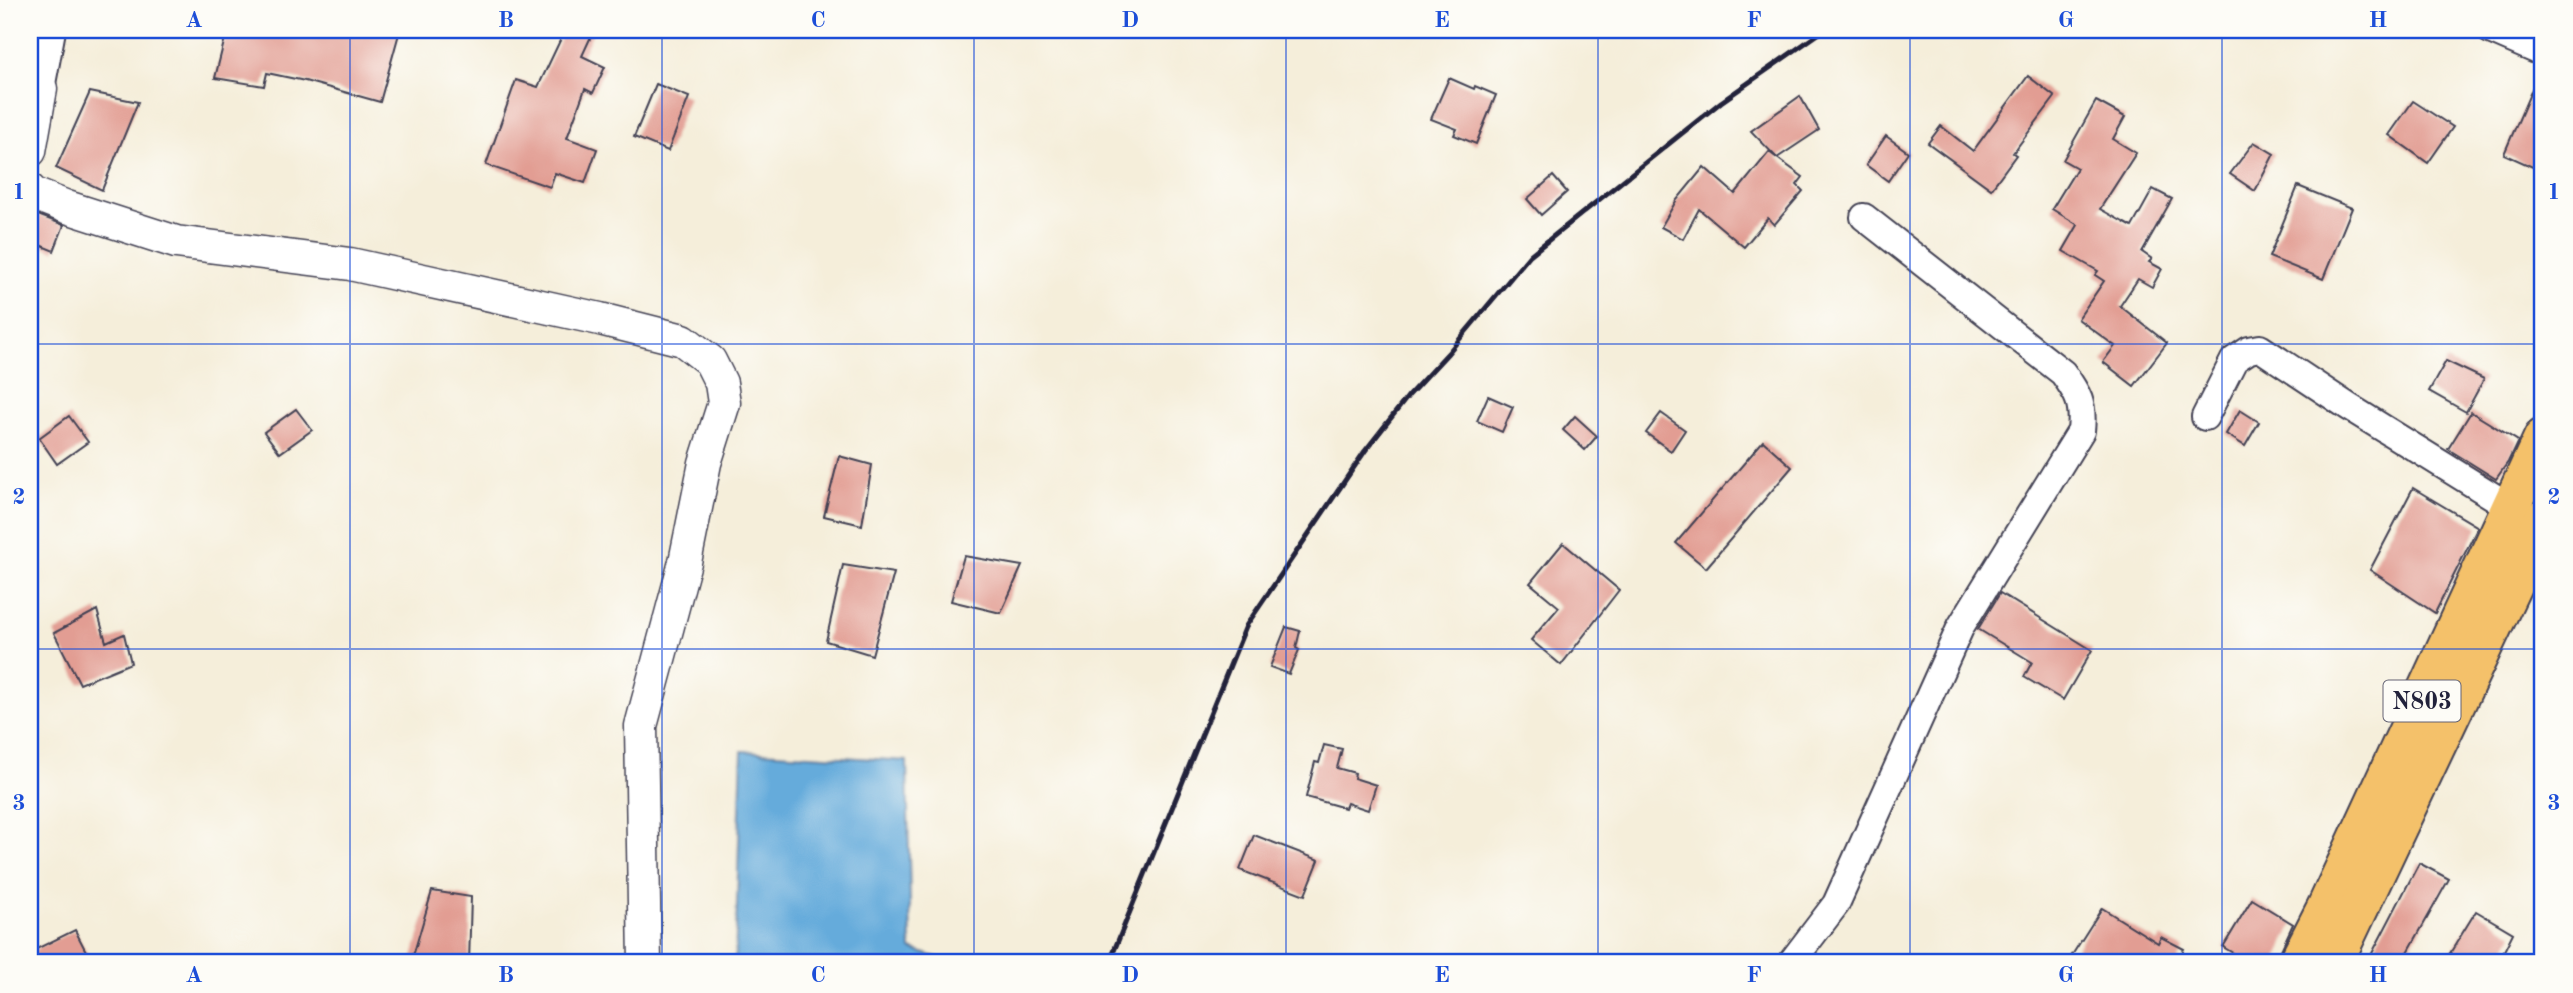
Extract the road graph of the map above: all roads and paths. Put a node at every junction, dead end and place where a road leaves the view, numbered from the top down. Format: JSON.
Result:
{"nodes":[{"id":1,"x":52,"y":30,"type":"edge"},
{"id":2,"x":2490,"y":30,"type":"edge"},
{"id":3,"x":2543,"y":53,"type":"edge"},
{"id":4,"x":35,"y":82,"type":"edge"},
{"id":5,"x":30,"y":151,"type":"edge"},
{"id":6,"x":30,"y":190,"type":"edge"},
{"id":7,"x":1864,"y":217,"type":"dead end"},
{"id":8,"x":2205,"y":416,"type":"dead end"},
{"id":9,"x":2543,"y":438,"type":"edge"},
{"id":10,"x":2527,"y":514,"type":"edge"},
{"id":11,"x":2502,"y":568,"type":"junction"},
{"id":12,"x":645,"y":963,"type":"edge"},
{"id":13,"x":1791,"y":963,"type":"edge"},
{"id":14,"x":2298,"y":963,"type":"edge"},
{"id":15,"x":2333,"y":963,"type":"edge"}],
"edges":[{"from":1,"to":4,"type":"street"},
{"from":2,"to":3,"type":"street"},
{"from":4,"to":5,"type":"street"},
{"from":6,"to":12,"type":"street"},
{"from":7,"to":13,"type":"street"},
{"from":8,"to":10,"type":"street"},
{"from":9,"to":10,"type":"highway","number":"N803"},
{"from":10,"to":11,"type":"highway","number":"N803"},
{"from":11,"to":14,"type":"highway","number":"N803"},
{"from":11,"to":15,"type":"highway","number":"N803"}]}
